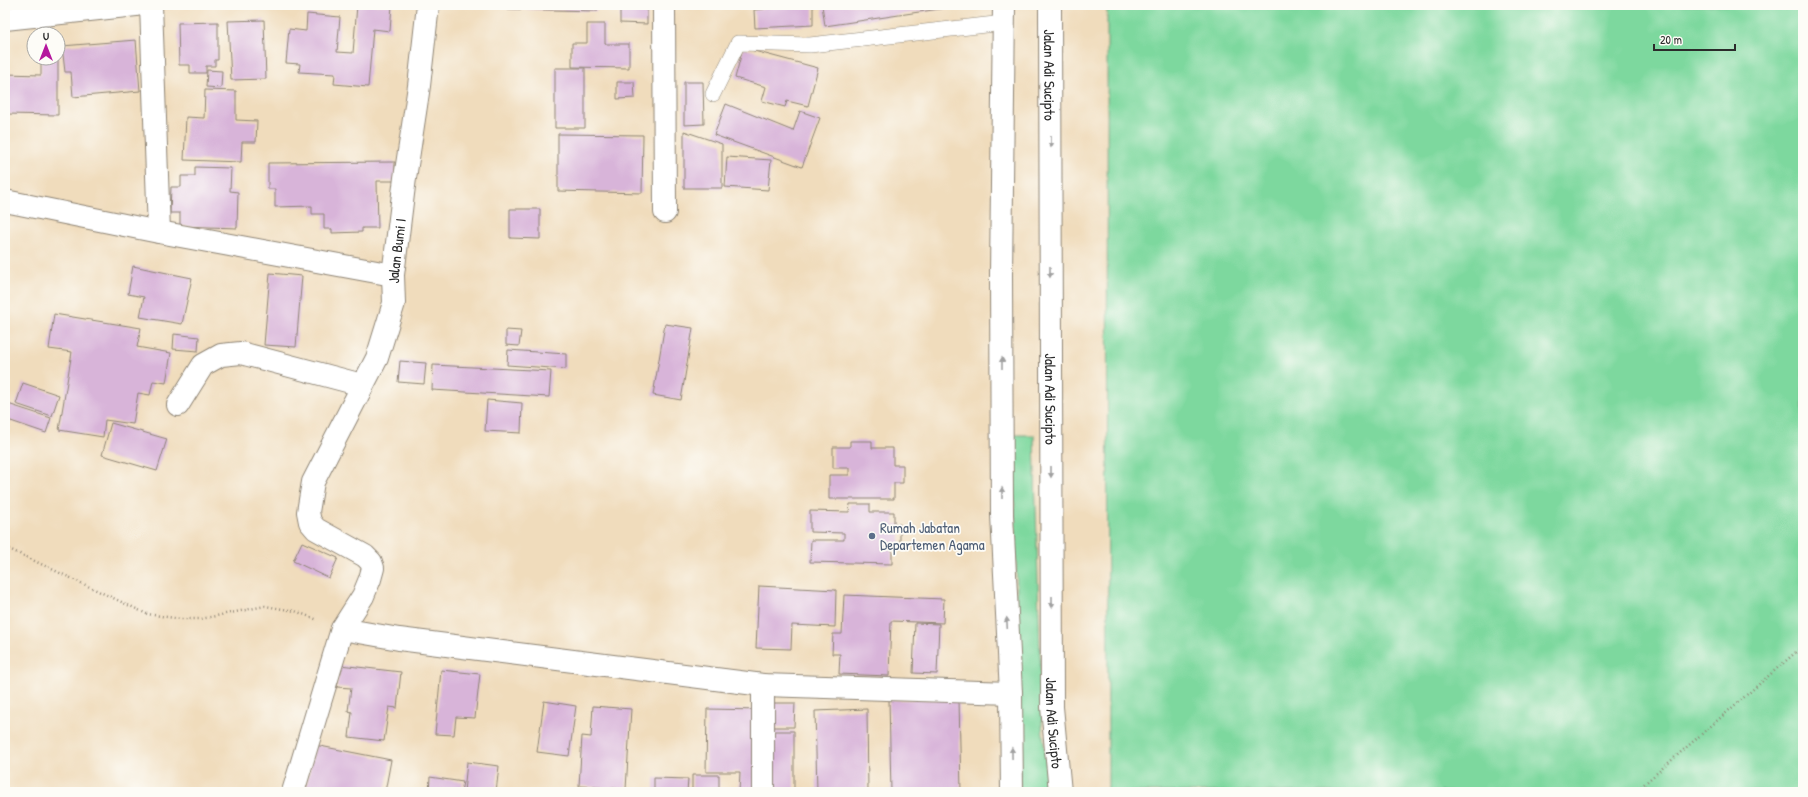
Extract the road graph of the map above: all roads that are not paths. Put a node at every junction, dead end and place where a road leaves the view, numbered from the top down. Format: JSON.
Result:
{"nodes":[{"id":1,"x":136,"y":5,"type":"edge"},
{"id":2,"x":151,"y":5,"type":"edge"},
{"id":3,"x":428,"y":5,"type":"edge"},
{"id":4,"x":664,"y":5,"type":"edge"},
{"id":5,"x":1050,"y":5,"type":"edge"},
{"id":6,"x":1004,"y":14,"type":"edge"},
{"id":7,"x":5,"y":19,"type":"edge"},
{"id":8,"x":713,"y":94,"type":"dead end"},
{"id":9,"x":5,"y":201,"type":"edge"},
{"id":10,"x":665,"y":212,"type":"dead end"},
{"id":11,"x":159,"y":232,"type":"junction"},
{"id":12,"x":393,"y":275,"type":"junction"},
{"id":13,"x":362,"y":385,"type":"junction"},
{"id":14,"x":178,"y":405,"type":"dead end"},
{"id":15,"x":342,"y":629,"type":"junction"},
{"id":16,"x":763,"y":684,"type":"junction"},
{"id":17,"x":1011,"y":693,"type":"junction"},
{"id":18,"x":292,"y":792,"type":"edge"},
{"id":19,"x":763,"y":792,"type":"edge"},
{"id":20,"x":1012,"y":792,"type":"edge"},
{"id":21,"x":1060,"y":792,"type":"edge"}],
"edges":[{"from":1,"to":7,"type":"main road"},
{"from":2,"to":11,"type":"main road"},
{"from":3,"to":12,"type":"main road","name":"Jalan Bumi I"},
{"from":4,"to":10,"type":"main road"},
{"from":5,"to":21,"type":"main road","name":"Jalan Adi Sucipto","one_way":true},
{"from":6,"to":8,"type":"lane"},
{"from":17,"to":6,"type":"main road","one_way":true},
{"from":9,"to":11,"type":"main road"},
{"from":11,"to":12,"type":"main road"},
{"from":12,"to":13,"type":"main road","name":"Jalan Bumi I"},
{"from":13,"to":14,"type":"main road"},
{"from":13,"to":15,"type":"main road","name":"Jalan Bumi I"},
{"from":15,"to":16,"type":"main road"},
{"from":15,"to":18,"type":"main road"},
{"from":16,"to":17,"type":"main road"},
{"from":16,"to":19,"type":"main road"},
{"from":20,"to":17,"type":"main road","one_way":true}]}
